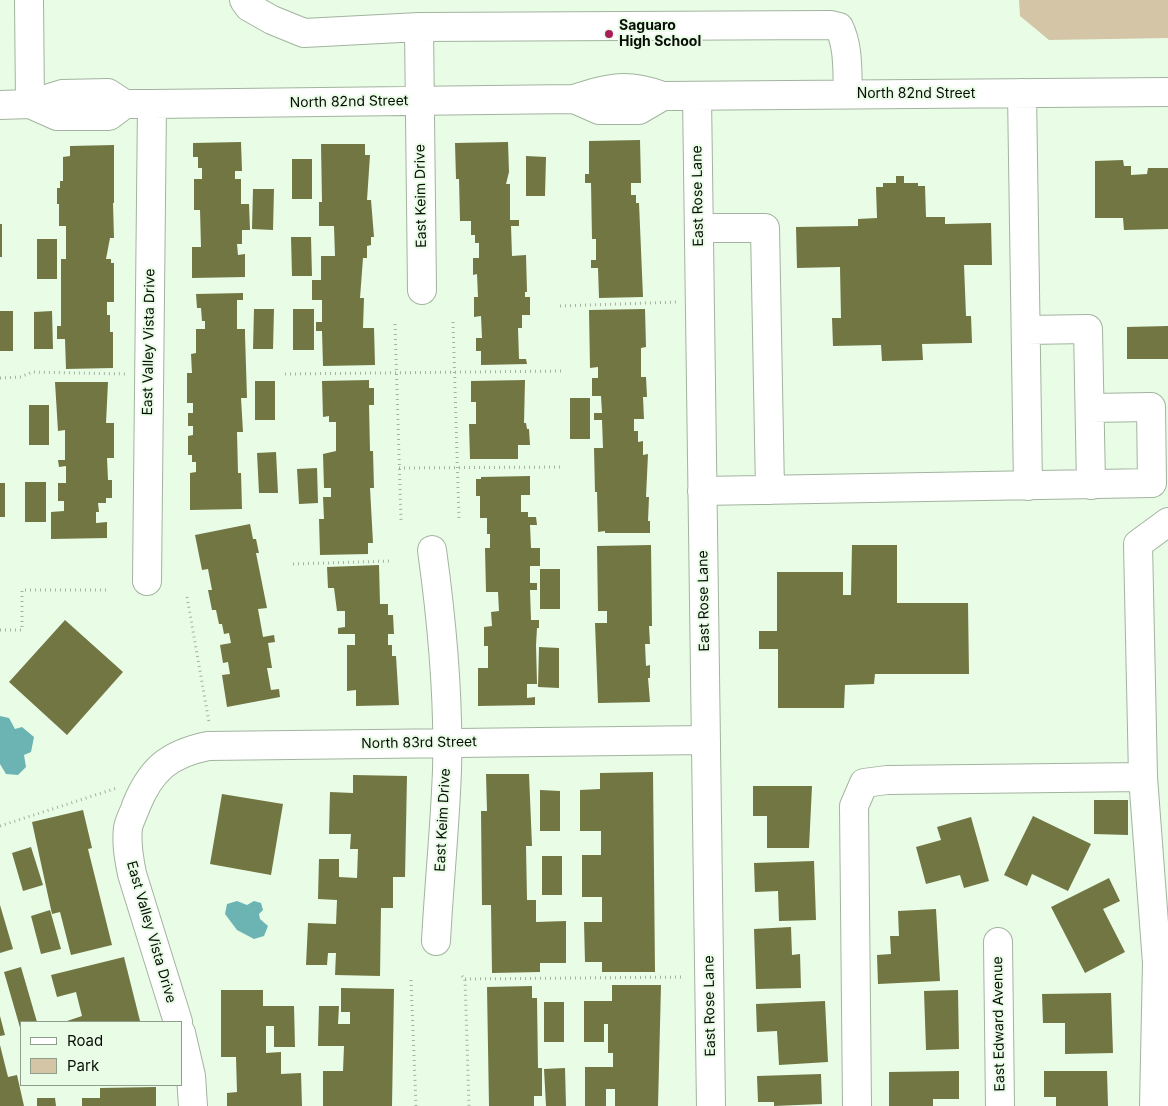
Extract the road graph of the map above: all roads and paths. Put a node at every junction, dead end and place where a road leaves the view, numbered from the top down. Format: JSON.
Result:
{"nodes":[{"id":1,"x":28,"y":0,"type":"edge"},
{"id":2,"x":244,"y":0,"type":"edge"},
{"id":3,"x":419,"y":27,"type":"junction"},
{"id":4,"x":1168,"y":92,"type":"edge"},
{"id":5,"x":1022,"y":93,"type":"junction"},
{"id":6,"x":848,"y":94,"type":"junction"},
{"id":7,"x":697,"y":96,"type":"junction"},
{"id":8,"x":419,"y":101,"type":"junction"},
{"id":9,"x":30,"y":104,"type":"junction"},
{"id":10,"x":138,"y":104,"type":"junction"},
{"id":11,"x":0,"y":105,"type":"edge"},
{"id":12,"x":699,"y":228,"type":"junction"},
{"id":13,"x":422,"y":290,"type":"dead end"},
{"id":14,"x":700,"y":301,"type":"junction"},
{"id":15,"x":560,"y":306,"type":"dead end"},
{"id":16,"x":453,"y":322,"type":"dead end"},
{"id":17,"x":395,"y":324,"type":"dead end"},
{"id":18,"x":1026,"y":330,"type":"junction"},
{"id":19,"x":396,"y":372,"type":"junction"},
{"id":20,"x":454,"y":372,"type":"junction"},
{"id":21,"x":562,"y":372,"type":"dead end"},
{"id":22,"x":130,"y":374,"type":"dead end"},
{"id":23,"x":285,"y":374,"type":"dead end"},
{"id":24,"x":0,"y":378,"type":"edge"},
{"id":25,"x":1090,"y":408,"type":"junction"},
{"id":26,"x":563,"y":467,"type":"dead end"},
{"id":27,"x":399,"y":468,"type":"junction"},
{"id":28,"x":457,"y":468,"type":"junction"},
{"id":29,"x":1090,"y":484,"type":"junction"},
{"id":30,"x":1028,"y":486,"type":"junction"},
{"id":31,"x":770,"y":490,"type":"junction"},
{"id":32,"x":702,"y":491,"type":"junction"},
{"id":33,"x":401,"y":520,"type":"dead end"},
{"id":34,"x":459,"y":520,"type":"dead end"},
{"id":35,"x":1168,"y":522,"type":"edge"},
{"id":36,"x":432,"y":550,"type":"dead end"},
{"id":37,"x":390,"y":560,"type":"dead end"},
{"id":38,"x":292,"y":564,"type":"dead end"},
{"id":39,"x":147,"y":581,"type":"dead end"},
{"id":40,"x":107,"y":590,"type":"dead end"},
{"id":41,"x":187,"y":597,"type":"dead end"},
{"id":42,"x":0,"y":630,"type":"edge"},
{"id":43,"x":210,"y":726,"type":"dead end"},
{"id":44,"x":706,"y":740,"type":"junction"},
{"id":45,"x":446,"y":742,"type":"junction"},
{"id":46,"x":1143,"y":777,"type":"junction"},
{"id":47,"x":133,"y":786,"type":"junction"},
{"id":48,"x":0,"y":826,"type":"edge"},
{"id":49,"x":436,"y":941,"type":"dead end"},
{"id":50,"x":998,"y":942,"type":"dead end"},
{"id":51,"x":686,"y":978,"type":"dead end"},
{"id":52,"x":411,"y":980,"type":"dead end"},
{"id":53,"x":178,"y":1021,"type":"edge"},
{"id":54,"x":182,"y":1037,"type":"edge"},
{"id":55,"x":193,"y":1106,"type":"edge"},
{"id":56,"x":416,"y":1106,"type":"edge"},
{"id":57,"x":469,"y":1106,"type":"edge"},
{"id":58,"x":711,"y":1106,"type":"edge"},
{"id":59,"x":857,"y":1106,"type":"edge"},
{"id":60,"x":1000,"y":1106,"type":"edge"},
{"id":61,"x":1154,"y":1106,"type":"edge"}],
"edges":[{"from":1,"to":9,"type":"street"},
{"from":2,"to":3,"type":"street"},
{"from":3,"to":6,"type":"street"},
{"from":3,"to":8,"type":"street","name":"East Keim Drive"},
{"from":4,"to":5,"type":"street","name":"North 82nd Street"},
{"from":5,"to":6,"type":"street","name":"North 82nd Street"},
{"from":5,"to":18,"type":"street"},
{"from":6,"to":7,"type":"street","name":"North 82nd Street"},
{"from":7,"to":8,"type":"street","name":"North 82nd Street"},
{"from":7,"to":12,"type":"street","name":"East Rose Lane"},
{"from":8,"to":10,"type":"street","name":"North 82nd Street"},
{"from":8,"to":13,"type":"street","name":"East Keim Drive"},
{"from":9,"to":10,"type":"street","name":"North 82nd Street"},
{"from":9,"to":11,"type":"street","name":"North 82nd Street"},
{"from":10,"to":39,"type":"street","name":"East Valley Vista Drive"},
{"from":12,"to":14,"type":"street","name":"East Rose Lane"},
{"from":12,"to":31,"type":"street"},
{"from":14,"to":15,"type":"path"},
{"from":14,"to":32,"type":"street","name":"East Rose Lane"},
{"from":16,"to":20,"type":"path"},
{"from":17,"to":19,"type":"path"},
{"from":18,"to":25,"type":"street"},
{"from":18,"to":30,"type":"street"},
{"from":19,"to":20,"type":"path"},
{"from":19,"to":23,"type":"path"},
{"from":19,"to":27,"type":"path"},
{"from":20,"to":21,"type":"path"},
{"from":20,"to":28,"type":"path"},
{"from":22,"to":24,"type":"path"},
{"from":25,"to":29,"type":"street"},
{"from":25,"to":29,"type":"street"},
{"from":26,"to":28,"type":"path"},
{"from":27,"to":28,"type":"path"},
{"from":27,"to":33,"type":"path"},
{"from":28,"to":34,"type":"path"},
{"from":29,"to":30,"type":"street"},
{"from":30,"to":31,"type":"street"},
{"from":31,"to":32,"type":"street"},
{"from":32,"to":44,"type":"street","name":"East Rose Lane"},
{"from":35,"to":46,"type":"street"},
{"from":36,"to":45,"type":"street","name":"East Keim Drive"},
{"from":37,"to":38,"type":"path"},
{"from":40,"to":42,"type":"path"},
{"from":41,"to":43,"type":"path"},
{"from":44,"to":45,"type":"street","name":"North 83rd Street"},
{"from":44,"to":58,"type":"street","name":"East Rose Lane"},
{"from":45,"to":47,"type":"street","name":"North 83rd Street"},
{"from":45,"to":49,"type":"street","name":"East Keim Drive"},
{"from":46,"to":59,"type":"street"},
{"from":46,"to":61,"type":"street"},
{"from":47,"to":48,"type":"path"},
{"from":47,"to":53,"type":"street","name":"East Valley Vista Drive"},
{"from":50,"to":60,"type":"street","name":"East Edward Avenue"},
{"from":51,"to":57,"type":"path"},
{"from":52,"to":56,"type":"path"},
{"from":54,"to":55,"type":"street"}]}
